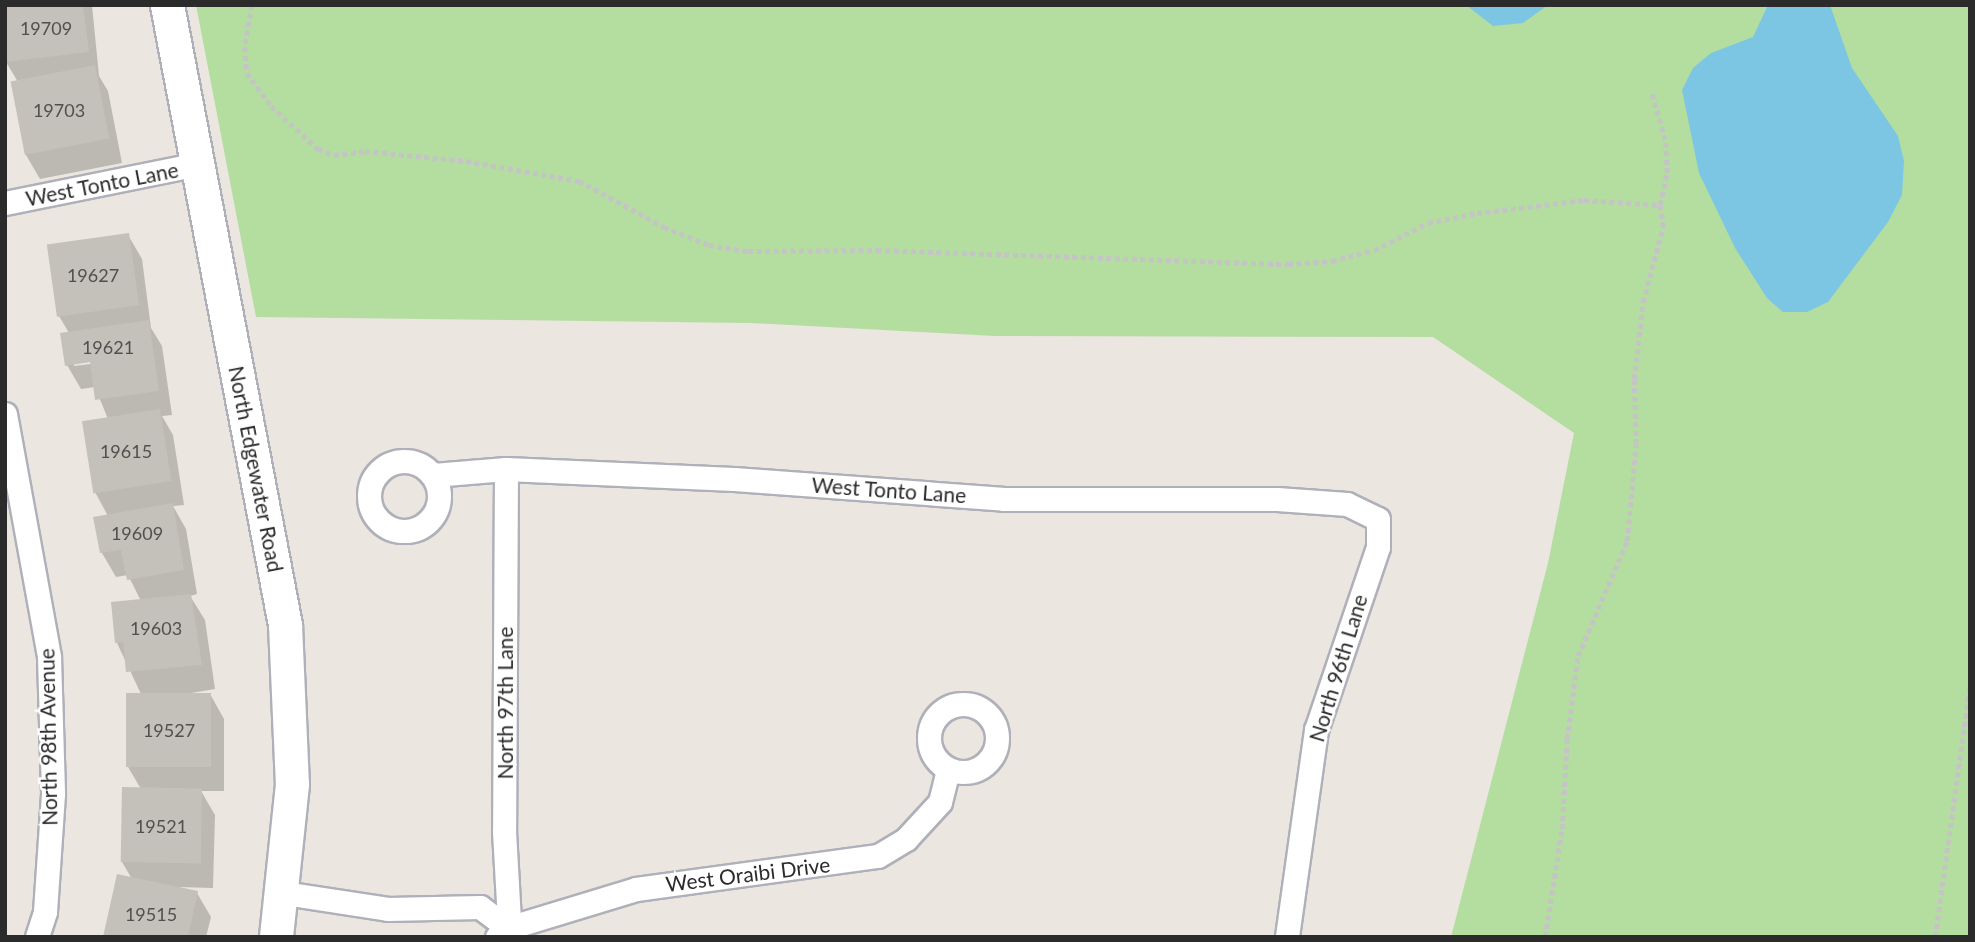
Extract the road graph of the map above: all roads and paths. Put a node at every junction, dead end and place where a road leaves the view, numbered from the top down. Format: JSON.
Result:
{"nodes":[{"id":1,"x":167,"y":5,"type":"edge"},
{"id":2,"x":252,"y":5,"type":"edge"},
{"id":3,"x":1651,"y":91,"type":"dead end"},
{"id":4,"x":199,"y":164,"type":"junction"},
{"id":5,"x":5,"y":203,"type":"edge"},
{"id":6,"x":1660,"y":205,"type":"junction"},
{"id":7,"x":5,"y":414,"type":"edge"},
{"id":8,"x":506,"y":469,"type":"junction"},
{"id":9,"x":433,"y":475,"type":"dead end"},
{"id":10,"x":1347,"y":504,"type":"joint"},
{"id":11,"x":1970,"y":684,"type":"edge"},
{"id":12,"x":948,"y":770,"type":"dead end"},
{"id":13,"x":284,"y":893,"type":"junction"},
{"id":14,"x":505,"y":934,"type":"edge"},
{"id":15,"x":37,"y":937,"type":"edge"},
{"id":16,"x":276,"y":937,"type":"edge"},
{"id":17,"x":1287,"y":937,"type":"edge"},
{"id":18,"x":1545,"y":937,"type":"edge"},
{"id":19,"x":1935,"y":937,"type":"edge"}],
"edges":[{"from":1,"to":4,"type":"street","name":"North Edgewater Road"},
{"from":2,"to":6,"type":"path"},
{"from":3,"to":6,"type":"path"},
{"from":4,"to":5,"type":"street","name":"West Tonto Lane"},
{"from":4,"to":13,"type":"street","name":"North Edgewater Road"},
{"from":6,"to":18,"type":"path"},
{"from":7,"to":15,"type":"street","name":"North 98th Avenue"},
{"from":8,"to":9,"type":"street","name":"West Tonto Lane"},
{"from":8,"to":10,"type":"street","name":"West Tonto Lane"},
{"from":8,"to":14,"type":"street","name":"North 97th Lane"},
{"from":10,"to":17,"type":"street","name":"North 96th Lane"},
{"from":11,"to":19,"type":"path"},
{"from":12,"to":14,"type":"street","name":"West Oraibi Drive"},
{"from":13,"to":14,"type":"street"},
{"from":13,"to":16,"type":"street","name":"North Edgewater Road"}]}
